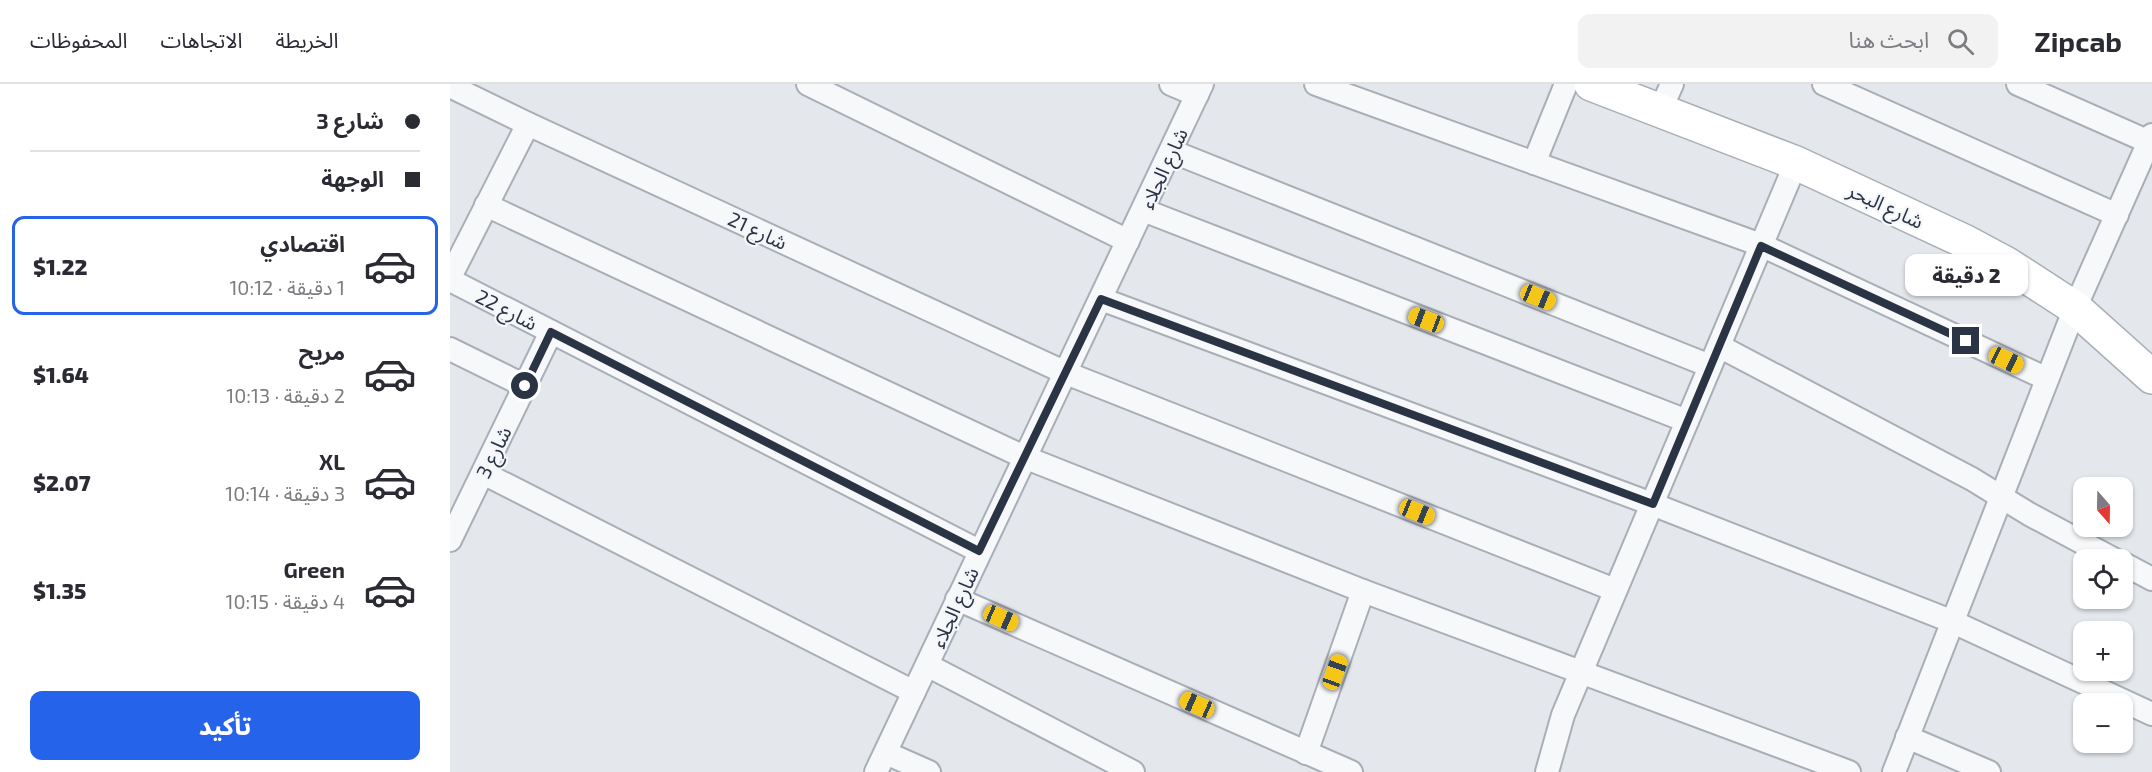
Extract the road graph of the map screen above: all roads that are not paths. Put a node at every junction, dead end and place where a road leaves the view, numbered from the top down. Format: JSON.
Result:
{"nodes":[{"id":1,"x":808,"y":84,"type":"edge"},
{"id":2,"x":1171,"y":84,"type":"edge"},
{"id":3,"x":1316,"y":84,"type":"edge"},
{"id":4,"x":1566,"y":84,"type":"edge"},
{"id":5,"x":1591,"y":84,"type":"edge"},
{"id":6,"x":1824,"y":84,"type":"edge"},
{"id":7,"x":2018,"y":84,"type":"edge"},
{"id":8,"x":450,"y":86,"type":"edge"},
{"id":9,"x":1199,"y":90,"type":"edge"},
{"id":10,"x":1666,"y":97,"type":"edge"},
{"id":11,"x":528,"y":124,"type":"junction"},
{"id":12,"x":2151,"y":138,"type":"edge"},
{"id":13,"x":1171,"y":151,"type":"junction"},
{"id":14,"x":1534,"y":163,"type":"junction"},
{"id":15,"x":1796,"y":164,"type":"junction"},
{"id":16,"x":486,"y":205,"type":"junction"},
{"id":17,"x":1143,"y":210,"type":"junction"},
{"id":18,"x":2116,"y":215,"type":"junction"},
{"id":19,"x":1128,"y":241,"type":"junction"},
{"id":20,"x":1761,"y":246,"type":"junction"},
{"id":21,"x":450,"y":278,"type":"edge"},
{"id":22,"x":1101,"y":299,"type":"junction"},
{"id":23,"x":2075,"y":308,"type":"junction"},
{"id":24,"x":551,"y":332,"type":"junction"},
{"id":25,"x":450,"y":350,"type":"edge"},
{"id":26,"x":1715,"y":356,"type":"junction"},
{"id":27,"x":1066,"y":373,"type":"junction"},
{"id":28,"x":2152,"y":377,"type":"edge"},
{"id":29,"x":2047,"y":379,"type":"junction"},
{"id":30,"x":525,"y":386,"type":"junction"},
{"id":31,"x":1687,"y":421,"type":"junction"},
{"id":32,"x":1024,"y":457,"type":"junction"},
{"id":33,"x":483,"y":473,"type":"junction"},
{"id":34,"x":2000,"y":496,"type":"junction"},
{"id":35,"x":1653,"y":504,"type":"junction"},
{"id":36,"x":450,"y":540,"type":"edge"},
{"id":37,"x":2095,"y":549,"type":"edge"},
{"id":38,"x":979,"y":551,"type":"junction"},
{"id":39,"x":2133,"y":569,"type":"edge"},
{"id":40,"x":2152,"y":579,"type":"edge"},
{"id":41,"x":1615,"y":590,"type":"junction"},
{"id":42,"x":1364,"y":591,"type":"junction"},
{"id":43,"x":957,"y":599,"type":"junction"},
{"id":44,"x":1951,"y":621,"type":"junction"},
{"id":45,"x":927,"y":665,"type":"junction"},
{"id":46,"x":1582,"y":670,"type":"junction"},
{"id":47,"x":914,"y":692,"type":"junction"},
{"id":48,"x":2152,"y":714,"type":"edge"},
{"id":49,"x":1906,"y":737,"type":"junction"},
{"id":50,"x":1306,"y":753,"type":"junction"},
{"id":51,"x":881,"y":763,"type":"edge"},
{"id":52,"x":1128,"y":771,"type":"edge"},
{"id":53,"x":929,"y":772,"type":"edge"},
{"id":54,"x":1351,"y":772,"type":"edge"},
{"id":55,"x":1547,"y":772,"type":"edge"},
{"id":56,"x":1848,"y":772,"type":"edge"},
{"id":57,"x":1894,"y":772,"type":"edge"},
{"id":58,"x":1989,"y":772,"type":"edge"}],
"edges":[{"from":1,"to":19,"type":"street"},
{"from":2,"to":9,"type":"street"},
{"from":3,"to":14,"type":"street"},
{"from":4,"to":14,"type":"street"},
{"from":5,"to":10,"type":"street","name":"شارع البحر"},
{"from":6,"to":18,"type":"street"},
{"from":7,"to":12,"type":"street"},
{"from":8,"to":11,"type":"street","name":"شارع 21"},
{"from":9,"to":13,"type":"street","name":"شارع الجلاء"},
{"from":10,"to":15,"type":"street","name":"شارع البحر"},
{"from":11,"to":16,"type":"street"},
{"from":11,"to":27,"type":"street","name":"شارع 21"},
{"from":12,"to":18,"type":"street"},
{"from":13,"to":17,"type":"street","name":"شارع الجلاء"},
{"from":13,"to":26,"type":"street"},
{"from":14,"to":20,"type":"street"},
{"from":15,"to":20,"type":"street"},
{"from":15,"to":23,"type":"street","name":"شارع البحر"},
{"from":16,"to":21,"type":"street"},
{"from":16,"to":32,"type":"street"},
{"from":17,"to":19,"type":"street","name":"شارع الجلاء"},
{"from":17,"to":31,"type":"street"},
{"from":18,"to":23,"type":"street"},
{"from":19,"to":22,"type":"street","name":"شارع الجلاء"},
{"from":20,"to":26,"type":"street"},
{"from":20,"to":29,"type":"street"},
{"from":21,"to":24,"type":"street","name":"شارع 22"},
{"from":22,"to":27,"type":"street","name":"شارع الجلاء"},
{"from":22,"to":35,"type":"street"},
{"from":23,"to":28,"type":"street","name":"شارع البحر"},
{"from":23,"to":29,"type":"street"},
{"from":24,"to":30,"type":"street","name":"شارع 3"},
{"from":24,"to":38,"type":"street","name":"شارع 22"},
{"from":25,"to":30,"type":"street"},
{"from":26,"to":31,"type":"street"},
{"from":26,"to":34,"type":"street"},
{"from":27,"to":32,"type":"street","name":"شارع الجلاء"},
{"from":27,"to":41,"type":"street","name":"شارع 21"},
{"from":29,"to":34,"type":"street"},
{"from":30,"to":33,"type":"street","name":"شارع 3"},
{"from":31,"to":35,"type":"street"},
{"from":32,"to":38,"type":"street","name":"شارع الجلاء"},
{"from":32,"to":42,"type":"street"},
{"from":33,"to":36,"type":"street","name":"شارع 3"},
{"from":33,"to":47,"type":"street"},
{"from":34,"to":37,"type":"street"},
{"from":34,"to":44,"type":"street"},
{"from":35,"to":41,"type":"street"},
{"from":35,"to":44,"type":"street"},
{"from":38,"to":43,"type":"street","name":"شارع الجلاء"},
{"from":39,"to":40,"type":"street"},
{"from":41,"to":46,"type":"street"},
{"from":42,"to":46,"type":"street"},
{"from":42,"to":50,"type":"street"},
{"from":43,"to":45,"type":"street","name":"شارع الجلاء"},
{"from":43,"to":50,"type":"street"},
{"from":44,"to":48,"type":"street"},
{"from":44,"to":49,"type":"street"},
{"from":45,"to":47,"type":"street","name":"شارع الجلاء"},
{"from":45,"to":52,"type":"street"},
{"from":46,"to":55,"type":"street"},
{"from":46,"to":56,"type":"street"},
{"from":47,"to":51,"type":"street","name":"شارع الجلاء"},
{"from":49,"to":57,"type":"street"},
{"from":49,"to":58,"type":"street"},
{"from":50,"to":54,"type":"street"},
{"from":51,"to":53,"type":"street"}]}
